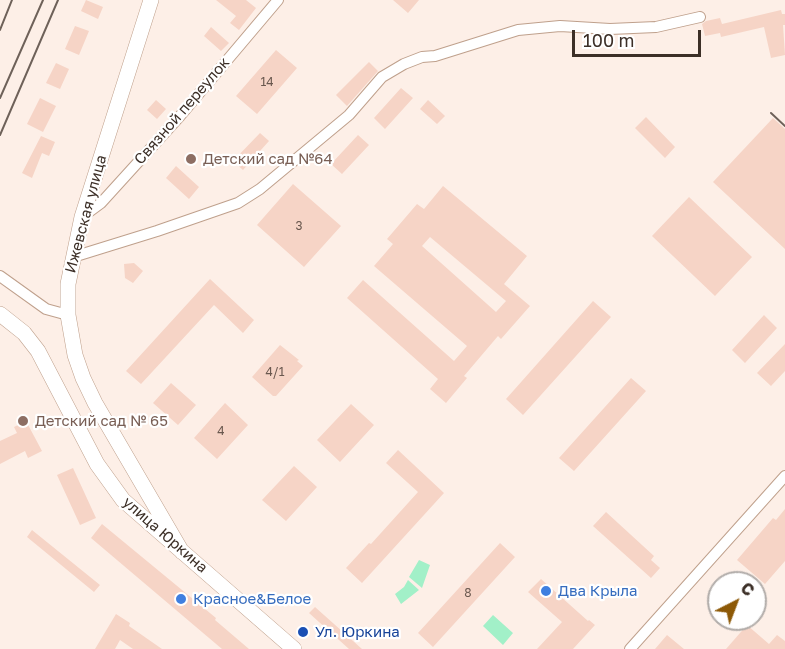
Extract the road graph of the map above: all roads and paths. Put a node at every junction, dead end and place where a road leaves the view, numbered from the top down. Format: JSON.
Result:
{"nodes":[{"id":1,"x":151,"y":0,"type":"edge"},
{"id":2,"x":278,"y":0,"type":"edge"},
{"id":3,"x":700,"y":17,"type":"dead end"},
{"id":4,"x":82,"y":217,"type":"junction"},
{"id":5,"x":73,"y":257,"type":"junction"},
{"id":6,"x":0,"y":276,"type":"edge"},
{"id":7,"x":0,"y":314,"type":"edge"},
{"id":8,"x":68,"y":315,"type":"junction"},
{"id":9,"x":131,"y":464,"type":"junction"},
{"id":10,"x":785,"y":476,"type":"edge"},
{"id":11,"x":105,"y":477,"type":"junction"},
{"id":12,"x":182,"y":552,"type":"junction"},
{"id":13,"x":294,"y":649,"type":"edge"},
{"id":14,"x":630,"y":649,"type":"edge"}],
"edges":[{"from":1,"to":4,"type":"street","name":"Ижевская улица"},
{"from":2,"to":4,"type":"street","name":"Связной переулок"},
{"from":3,"to":5,"type":"street"},
{"from":4,"to":5,"type":"street","name":"Ижевская улица"},
{"from":5,"to":8,"type":"street","name":"Ижевская улица"},
{"from":6,"to":8,"type":"street"},
{"from":7,"to":11,"type":"street","name":"улица Юркина"},
{"from":8,"to":9,"type":"street","name":"Ижевская улица"},
{"from":9,"to":11,"type":"street"},
{"from":9,"to":12,"type":"street","name":"Ижевская улица"},
{"from":10,"to":14,"type":"street"},
{"from":11,"to":12,"type":"street","name":"улица Юркина"},
{"from":12,"to":13,"type":"street","name":"улица Юркина"}]}
